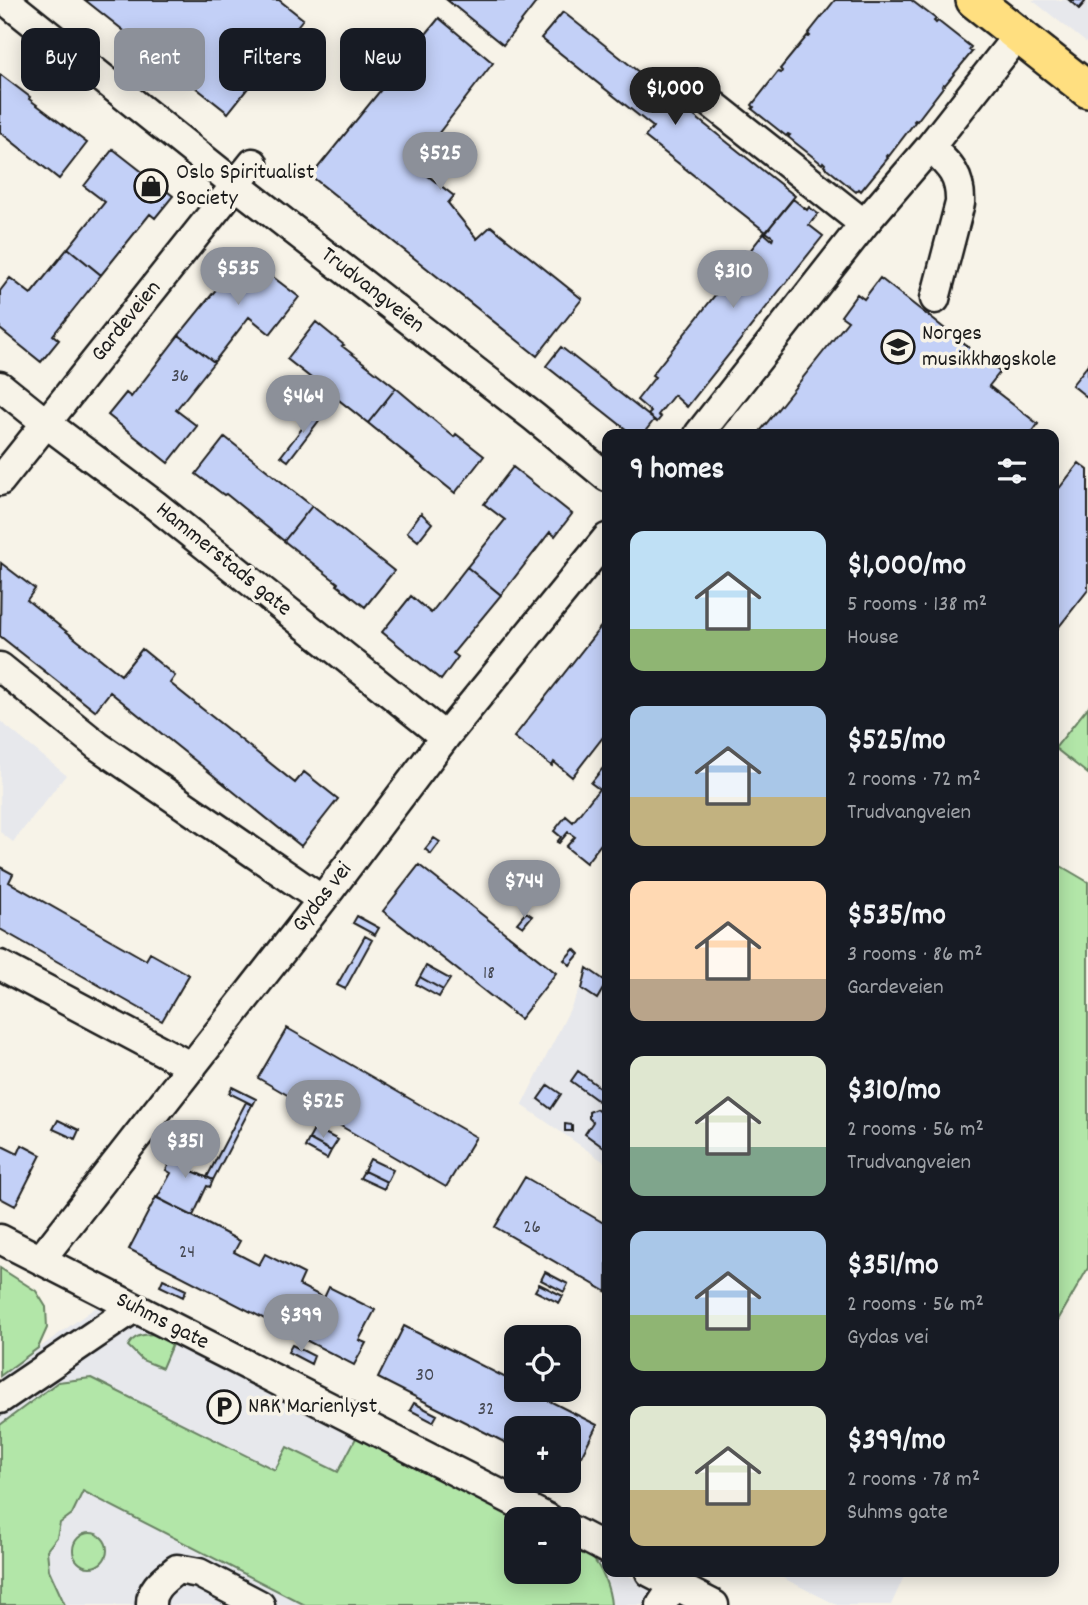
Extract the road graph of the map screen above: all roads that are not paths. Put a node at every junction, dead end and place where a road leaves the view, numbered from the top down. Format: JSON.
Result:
{"nodes":[{"id":1,"x":5,"y":0,"type":"edge"},
{"id":2,"x":974,"y":0,"type":"edge"},
{"id":3,"x":1018,"y":35,"type":"junction"},
{"id":4,"x":1088,"y":90,"type":"edge"},
{"id":5,"x":710,"y":103,"type":"dead end"},
{"id":6,"x":930,"y":148,"type":"junction"},
{"id":7,"x":253,"y":163,"type":"dead end"},
{"id":8,"x":236,"y":185,"type":"junction"},
{"id":9,"x":864,"y":223,"type":"junction"},
{"id":10,"x":935,"y":299,"type":"dead end"},
{"id":11,"x":0,"y":386,"type":"edge"},
{"id":12,"x":46,"y":423,"type":"junction"},
{"id":13,"x":703,"y":429,"type":"edge"},
{"id":14,"x":602,"y":473,"type":"edge"},
{"id":15,"x":0,"y":481,"type":"edge"},
{"id":16,"x":602,"y":544,"type":"edge"},
{"id":17,"x":0,"y":667,"type":"edge"},
{"id":18,"x":445,"y":737,"type":"junction"},
{"id":19,"x":322,"y":900,"type":"junction"},
{"id":20,"x":0,"y":965,"type":"edge"},
{"id":21,"x":192,"y":1067,"type":"junction"},
{"id":22,"x":0,"y":1238,"type":"edge"},
{"id":23,"x":41,"y":1259,"type":"junction"},
{"id":24,"x":134,"y":1308,"type":"junction"},
{"id":25,"x":0,"y":1399,"type":"edge"},
{"id":26,"x":525,"y":1507,"type":"edge"},
{"id":27,"x":581,"y":1535,"type":"edge"},
{"id":28,"x":602,"y":1546,"type":"edge"},
{"id":29,"x":662,"y":1587,"type":"edge"},
{"id":30,"x":151,"y":1605,"type":"edge"},
{"id":31,"x":260,"y":1605,"type":"edge"},
{"id":32,"x":715,"y":1605,"type":"edge"}],
"edges":[{"from":1,"to":8,"type":"street","name":"Trudvangveien"},
{"from":2,"to":3,"type":"main road"},
{"from":3,"to":4,"type":"main road"},
{"from":3,"to":6,"type":"street"},
{"from":5,"to":9,"type":"street"},
{"from":6,"to":9,"type":"street"},
{"from":6,"to":10,"type":"street"},
{"from":7,"to":8,"type":"street","name":"Gardeveien"},
{"from":8,"to":12,"type":"street","name":"Gardeveien"},
{"from":8,"to":14,"type":"street","name":"Trudvangveien"},
{"from":9,"to":13,"type":"street"},
{"from":11,"to":12,"type":"street","name":"Hammerstads gate"},
{"from":12,"to":15,"type":"street","name":"Gardeveien"},
{"from":12,"to":18,"type":"street","name":"Hammerstads gate"},
{"from":16,"to":18,"type":"street","name":"Gydas vei"},
{"from":17,"to":19,"type":"street"},
{"from":18,"to":19,"type":"street","name":"Gydas vei"},
{"from":19,"to":21,"type":"street","name":"Gydas vei"},
{"from":20,"to":21,"type":"street"},
{"from":21,"to":23,"type":"street","name":"Gydas vei"},
{"from":22,"to":23,"type":"street","name":"Suhms gate"},
{"from":23,"to":24,"type":"street","name":"Suhms gate"},
{"from":24,"to":25,"type":"street"},
{"from":24,"to":26,"type":"street","name":"Suhms gate"},
{"from":27,"to":28,"type":"street"},
{"from":29,"to":32,"type":"street"},
{"from":30,"to":31,"type":"street"}]}
